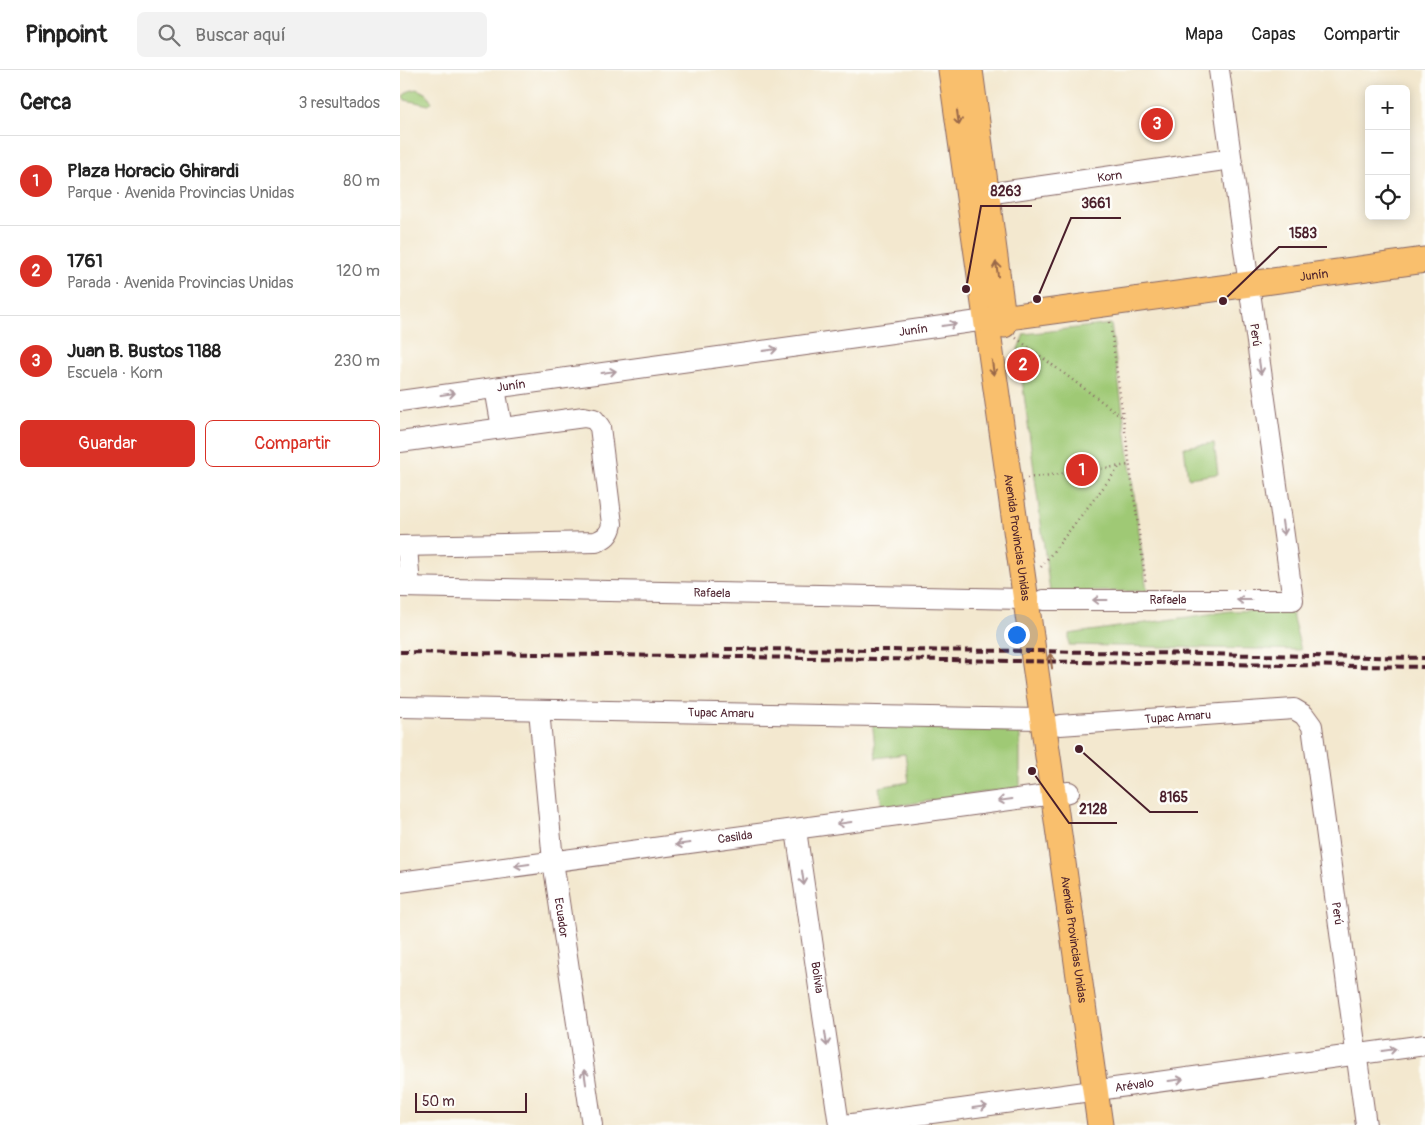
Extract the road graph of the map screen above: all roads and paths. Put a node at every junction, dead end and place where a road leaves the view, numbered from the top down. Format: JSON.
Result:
{"nodes":[{"id":1,"x":951,"y":70,"type":"edge"},
{"id":2,"x":970,"y":70,"type":"edge"},
{"id":3,"x":1219,"y":70,"type":"edge"},
{"id":4,"x":1231,"y":159,"type":"junction"},
{"id":5,"x":987,"y":194,"type":"junction"},
{"id":6,"x":1425,"y":260,"type":"edge"},
{"id":7,"x":1248,"y":284,"type":"junction"},
{"id":8,"x":1108,"y":303,"type":"junction"},
{"id":9,"x":998,"y":322,"type":"junction"},
{"id":10,"x":495,"y":388,"type":"junction"},
{"id":11,"x":400,"y":401,"type":"edge"},
{"id":12,"x":1124,"y":418,"type":"junction"},
{"id":13,"x":502,"y":428,"type":"junction"},
{"id":14,"x":400,"y":442,"type":"edge"},
{"id":15,"x":1130,"y":465,"type":"junction"},
{"id":16,"x":1120,"y":466,"type":"junction"},
{"id":17,"x":1026,"y":478,"type":"junction"},
{"id":18,"x":404,"y":546,"type":"edge"},
{"id":19,"x":1038,"y":570,"type":"junction"},
{"id":20,"x":405,"y":587,"type":"edge"},
{"id":21,"x":1034,"y":600,"type":"junction"},
{"id":22,"x":1148,"y":600,"type":"junction"},
{"id":23,"x":1293,"y":600,"type":"joint"},
{"id":24,"x":400,"y":707,"type":"edge"},
{"id":25,"x":1294,"y":709,"type":"joint"},
{"id":26,"x":539,"y":710,"type":"junction"},
{"id":27,"x":1051,"y":722,"type":"junction"},
{"id":28,"x":1061,"y":793,"type":"junction"},
{"id":29,"x":796,"y":830,"type":"junction"},
{"id":30,"x":553,"y":861,"type":"junction"},
{"id":31,"x":400,"y":882,"type":"edge"},
{"id":32,"x":1425,"y":1046,"type":"edge"},
{"id":33,"x":1356,"y":1055,"type":"junction"},
{"id":34,"x":1102,"y":1090,"type":"junction"},
{"id":35,"x":592,"y":1125,"type":"edge"},
{"id":36,"x":839,"y":1125,"type":"edge"},
{"id":37,"x":845,"y":1125,"type":"edge"},
{"id":38,"x":1100,"y":1125,"type":"edge"},
{"id":39,"x":1115,"y":1125,"type":"edge"},
{"id":40,"x":1366,"y":1125,"type":"edge"}],
"edges":[{"from":1,"to":9,"type":"main road","name":"Avenida Provincias Unidas","one_way":true},
{"from":2,"to":5,"type":"main road","name":"Avenida Provincias Unidas"},
{"from":3,"to":4,"type":"street","name":"Perú"},
{"from":4,"to":5,"type":"street","name":"Korn"},
{"from":4,"to":7,"type":"street","name":"Perú"},
{"from":9,"to":5,"type":"main road","name":"Avenida Provincias Unidas","one_way":true},
{"from":6,"to":7,"type":"main road","name":"Junín"},
{"from":7,"to":8,"type":"main road","name":"Junín"},
{"from":7,"to":23,"type":"street","name":"Perú","one_way":true},
{"from":8,"to":9,"type":"main road","name":"Junín"},
{"from":8,"to":12,"type":"path"},
{"from":10,"to":9,"type":"street","name":"Junín","one_way":true},
{"from":9,"to":12,"type":"path"},
{"from":9,"to":17,"type":"main road","name":"Avenida Provincias Unidas"},
{"from":9,"to":21,"type":"main road","name":"Avenida Provincias Unidas","one_way":true},
{"from":11,"to":10,"type":"street","name":"Junín","one_way":true},
{"from":10,"to":13,"type":"street"},
{"from":12,"to":15,"type":"path"},
{"from":13,"to":14,"type":"street"},
{"from":13,"to":18,"type":"street"},
{"from":15,"to":16,"type":"path"},
{"from":15,"to":22,"type":"path"},
{"from":16,"to":17,"type":"path"},
{"from":16,"to":19,"type":"path"},
{"from":17,"to":19,"type":"main road","name":"Avenida Provincias Unidas"},
{"from":18,"to":20,"type":"street"},
{"from":19,"to":21,"type":"main road","name":"Avenida Provincias Unidas"},
{"from":20,"to":21,"type":"street","name":"Rafaela"},
{"from":22,"to":21,"type":"street","name":"Rafaela","one_way":true},
{"from":21,"to":27,"type":"main road","name":"Avenida Provincias Unidas"},
{"from":23,"to":22,"type":"street","name":"Rafaela","one_way":true},
{"from":24,"to":26,"type":"street","name":"Tupac Amaru"},
{"from":25,"to":27,"type":"street","name":"Tupac Amaru"},
{"from":25,"to":33,"type":"street","name":"Perú"},
{"from":26,"to":27,"type":"street","name":"Tupac Amaru"},
{"from":26,"to":30,"type":"street","name":"Ecuador"},
{"from":27,"to":28,"type":"main road","name":"Avenida Provincias Unidas"},
{"from":28,"to":29,"type":"street","name":"Casilda","one_way":true},
{"from":28,"to":34,"type":"main road","name":"Avenida Provincias Unidas"},
{"from":29,"to":30,"type":"street","name":"Casilda","one_way":true},
{"from":29,"to":36,"type":"street","name":"Bolivia","one_way":true},
{"from":30,"to":31,"type":"street","name":"Casilda","one_way":true},
{"from":35,"to":30,"type":"street","name":"Ecuador","one_way":true},
{"from":33,"to":32,"type":"street","name":"Arévalo","one_way":true},
{"from":34,"to":33,"type":"street","name":"Arévalo","one_way":true},
{"from":33,"to":40,"type":"street","name":"Perú"},
{"from":37,"to":34,"type":"street","name":"Arévalo","one_way":true},
{"from":34,"to":38,"type":"main road","name":"Avenida Provincias Unidas"},
{"from":34,"to":39,"type":"main road","name":"Avenida Provincias Unidas"}]}
